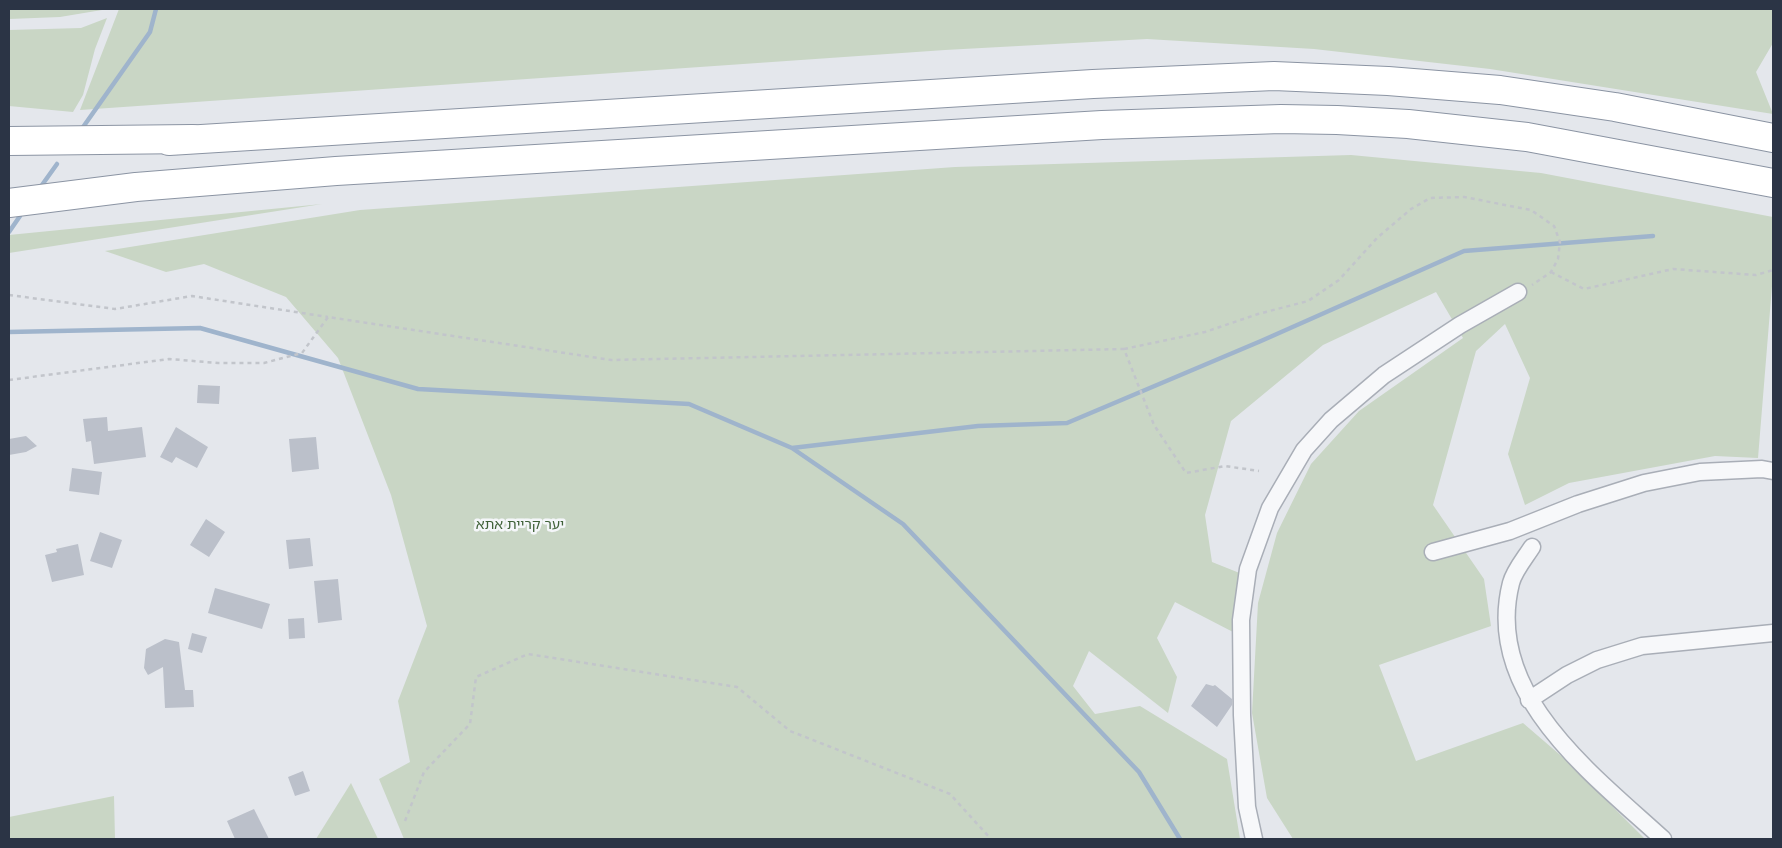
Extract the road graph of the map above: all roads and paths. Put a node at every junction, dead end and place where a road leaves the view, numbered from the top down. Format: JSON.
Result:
{"nodes":[{"id":1,"x":1773,"y":138,"type":"edge"},
{"id":2,"x":193,"y":139,"type":"junction"},
{"id":3,"x":9,"y":141,"type":"edge"},
{"id":4,"x":9,"y":155,"type":"edge"},
{"id":5,"x":1773,"y":183,"type":"edge"},
{"id":6,"x":9,"y":203,"type":"edge"},
{"id":7,"x":1773,"y":270,"type":"edge"},
{"id":8,"x":1551,"y":272,"type":"junction"},
{"id":9,"x":1518,"y":292,"type":"joint"},
{"id":10,"x":9,"y":295,"type":"edge"},
{"id":11,"x":328,"y":317,"type":"junction"},
{"id":12,"x":1124,"y":349,"type":"junction"},
{"id":13,"x":9,"y":380,"type":"edge"},
{"id":14,"x":1259,"y":471,"type":"dead end"},
{"id":15,"x":1773,"y":471,"type":"edge"},
{"id":16,"x":1532,"y":547,"type":"dead end"},
{"id":17,"x":1432,"y":552,"type":"dead end"},
{"id":18,"x":1773,"y":633,"type":"edge"},
{"id":19,"x":1529,"y":700,"type":"junction"},
{"id":20,"x":406,"y":821,"type":"dead end"},
{"id":21,"x":991,"y":839,"type":"edge"},
{"id":22,"x":1254,"y":839,"type":"edge"},
{"id":23,"x":1663,"y":839,"type":"edge"}],
"edges":[{"from":1,"to":2,"type":"highway"},
{"from":2,"to":3,"type":"highway"},
{"from":2,"to":4,"type":"highway"},
{"from":5,"to":6,"type":"highway"},
{"from":7,"to":8,"type":"path"},
{"from":8,"to":9,"type":"path"},
{"from":8,"to":12,"type":"path"},
{"from":9,"to":22,"type":"street"},
{"from":10,"to":11,"type":"path"},
{"from":11,"to":12,"type":"path"},
{"from":11,"to":13,"type":"path"},
{"from":12,"to":14,"type":"path"},
{"from":15,"to":17,"type":"street"},
{"from":16,"to":19,"type":"street"},
{"from":18,"to":19,"type":"street"},
{"from":19,"to":23,"type":"street"},
{"from":20,"to":21,"type":"path"}]}
